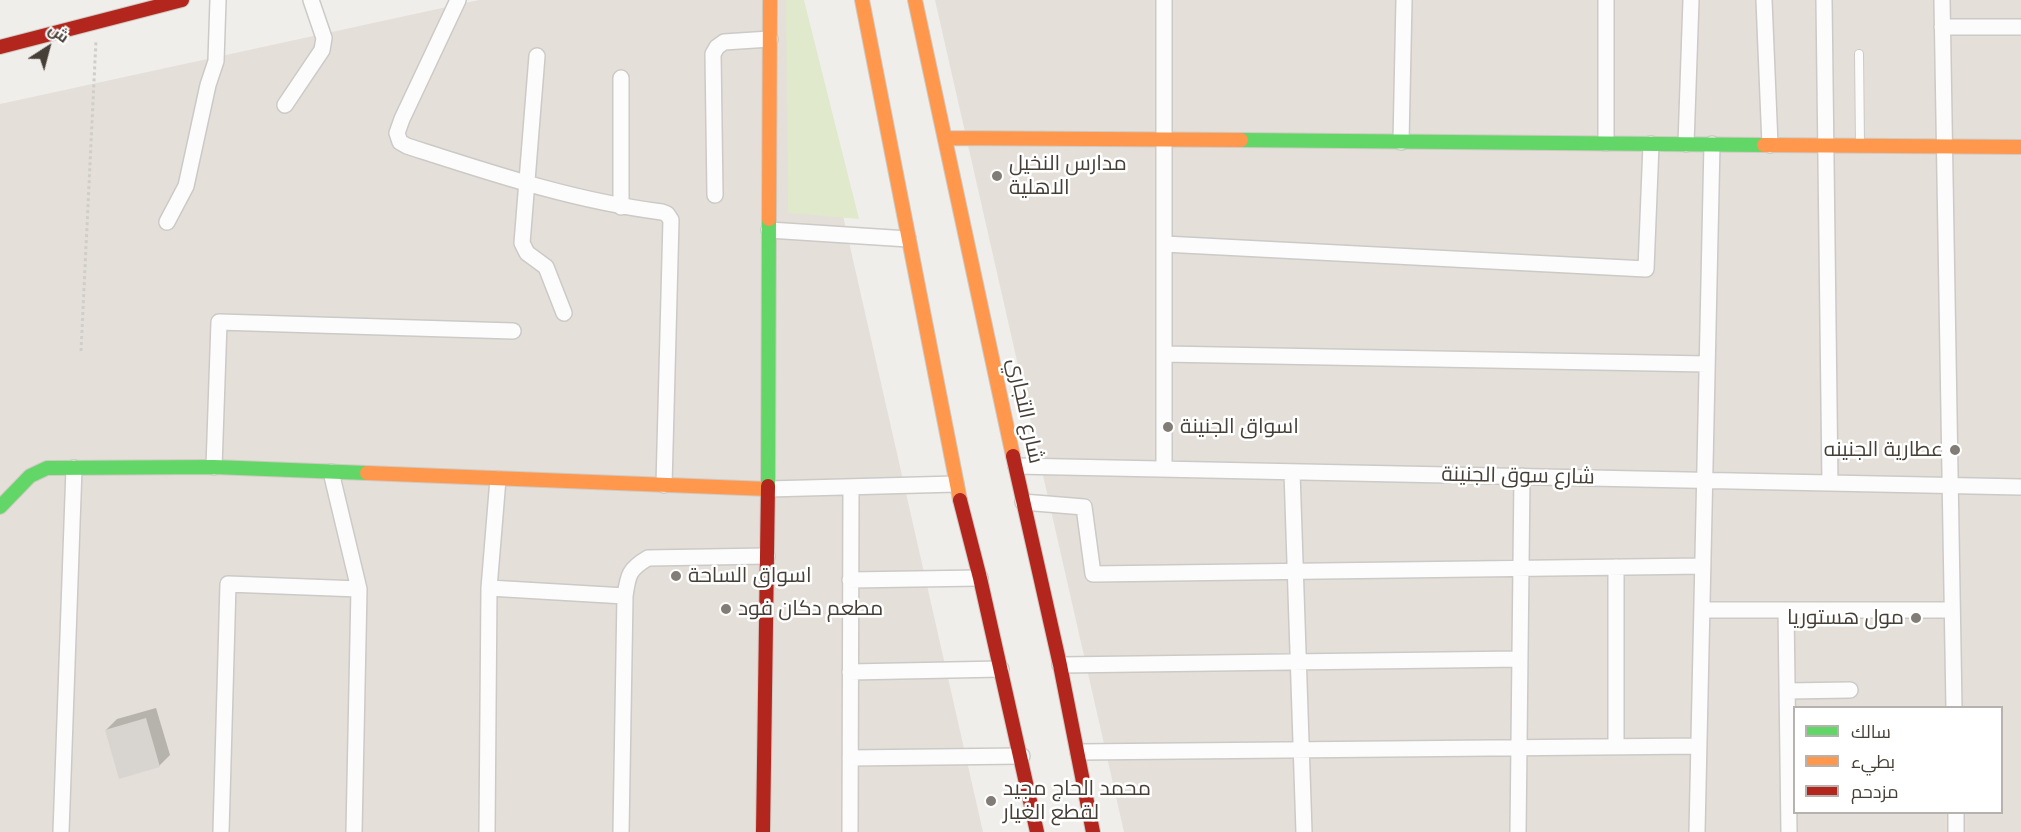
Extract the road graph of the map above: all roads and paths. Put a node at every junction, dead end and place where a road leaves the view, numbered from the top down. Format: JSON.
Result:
{"nodes":[{"id":1,"x":182,"y":0,"type":"edge"},
{"id":2,"x":218,"y":0,"type":"edge"},
{"id":3,"x":310,"y":0,"type":"edge"},
{"id":4,"x":458,"y":0,"type":"edge"},
{"id":5,"x":770,"y":0,"type":"edge"},
{"id":6,"x":856,"y":0,"type":"edge"},
{"id":7,"x":862,"y":0,"type":"edge"},
{"id":8,"x":915,"y":0,"type":"edge"},
{"id":9,"x":1164,"y":0,"type":"edge"},
{"id":10,"x":1404,"y":0,"type":"edge"},
{"id":11,"x":1606,"y":0,"type":"edge"},
{"id":12,"x":1691,"y":0,"type":"edge"},
{"id":13,"x":1764,"y":0,"type":"edge"},
{"id":14,"x":1824,"y":0,"type":"edge"},
{"id":15,"x":1942,"y":0,"type":"edge"},
{"id":16,"x":96,"y":23,"type":"junction"},
{"id":17,"x":1942,"y":27,"type":"junction"},
{"id":18,"x":2021,"y":27,"type":"edge"},
{"id":19,"x":867,"y":29,"type":"junction"},
{"id":20,"x":770,"y":39,"type":"junction"},
{"id":21,"x":0,"y":47,"type":"edge"},
{"id":22,"x":1859,"y":54,"type":"dead end"},
{"id":23,"x":537,"y":56,"type":"dead end"},
{"id":24,"x":621,"y":78,"type":"dead end"},
{"id":25,"x":285,"y":105,"type":"dead end"},
{"id":26,"x":945,"y":138,"type":"junction"},
{"id":27,"x":1164,"y":140,"type":"junction"},
{"id":28,"x":1401,"y":142,"type":"junction"},
{"id":29,"x":1606,"y":143,"type":"junction"},
{"id":30,"x":1651,"y":144,"type":"junction"},
{"id":31,"x":1686,"y":144,"type":"junction"},
{"id":32,"x":1712,"y":144,"type":"junction"},
{"id":33,"x":1770,"y":145,"type":"junction"},
{"id":34,"x":1825,"y":145,"type":"junction"},
{"id":35,"x":1860,"y":145,"type":"junction"},
{"id":36,"x":1944,"y":146,"type":"junction"},
{"id":37,"x":2021,"y":147,"type":"edge"},
{"id":38,"x":525,"y":184,"type":"junction"},
{"id":39,"x":715,"y":195,"type":"dead end"},
{"id":40,"x":621,"y":207,"type":"junction"},
{"id":41,"x":167,"y":222,"type":"dead end"},
{"id":42,"x":769,"y":230,"type":"junction"},
{"id":43,"x":908,"y":239,"type":"junction"},
{"id":44,"x":1164,"y":244,"type":"junction"},
{"id":45,"x":564,"y":313,"type":"dead end"},
{"id":46,"x":513,"y":331,"type":"dead end"},
{"id":47,"x":81,"y":351,"type":"dead end"},
{"id":48,"x":1164,"y":354,"type":"junction"},
{"id":49,"x":1707,"y":364,"type":"junction"},
{"id":50,"x":1016,"y":466,"type":"junction"},
{"id":51,"x":214,"y":467,"type":"junction"},
{"id":52,"x":74,"y":468,"type":"junction"},
{"id":53,"x":1164,"y":469,"type":"junction"},
{"id":54,"x":331,"y":472,"type":"junction"},
{"id":55,"x":1292,"y":472,"type":"junction"},
{"id":56,"x":1521,"y":476,"type":"junction"},
{"id":57,"x":498,"y":479,"type":"junction"},
{"id":58,"x":1705,"y":480,"type":"junction"},
{"id":59,"x":1830,"y":483,"type":"junction"},
{"id":60,"x":957,"y":484,"type":"junction"},
{"id":61,"x":664,"y":485,"type":"junction"},
{"id":62,"x":1950,"y":485,"type":"junction"},
{"id":63,"x":851,"y":487,"type":"junction"},
{"id":64,"x":2021,"y":487,"type":"edge"},
{"id":65,"x":768,"y":489,"type":"junction"},
{"id":66,"x":1023,"y":502,"type":"junction"},
{"id":67,"x":0,"y":507,"type":"edge"},
{"id":68,"x":767,"y":556,"type":"junction"},
{"id":69,"x":1703,"y":566,"type":"junction"},
{"id":70,"x":1616,"y":567,"type":"junction"},
{"id":71,"x":1521,"y":569,"type":"junction"},
{"id":72,"x":1295,"y":571,"type":"junction"},
{"id":73,"x":980,"y":578,"type":"junction"},
{"id":74,"x":850,"y":580,"type":"junction"},
{"id":75,"x":489,"y":588,"type":"junction"},
{"id":76,"x":359,"y":589,"type":"junction"},
{"id":77,"x":625,"y":596,"type":"junction"},
{"id":78,"x":1702,"y":610,"type":"junction"},
{"id":79,"x":1786,"y":610,"type":"junction"},
{"id":80,"x":1952,"y":610,"type":"junction"},
{"id":81,"x":1520,"y":659,"type":"junction"},
{"id":82,"x":1298,"y":662,"type":"junction"},
{"id":83,"x":1060,"y":665,"type":"junction"},
{"id":84,"x":1001,"y":669,"type":"junction"},
{"id":85,"x":850,"y":672,"type":"junction"},
{"id":86,"x":1850,"y":690,"type":"dead end"},
{"id":87,"x":1787,"y":691,"type":"junction"},
{"id":88,"x":1954,"y":706,"type":"edge"},
{"id":89,"x":1699,"y":746,"type":"junction"},
{"id":90,"x":1616,"y":747,"type":"junction"},
{"id":91,"x":1519,"y":748,"type":"junction"},
{"id":92,"x":1301,"y":750,"type":"junction"},
{"id":93,"x":1078,"y":752,"type":"junction"},
{"id":94,"x":1022,"y":756,"type":"junction"},
{"id":95,"x":850,"y":758,"type":"junction"},
{"id":96,"x":1791,"y":770,"type":"edge"},
{"id":97,"x":1956,"y":814,"type":"edge"},
{"id":98,"x":61,"y":832,"type":"edge"},
{"id":99,"x":220,"y":832,"type":"edge"},
{"id":100,"x":354,"y":832,"type":"edge"},
{"id":101,"x":487,"y":832,"type":"edge"},
{"id":102,"x":621,"y":832,"type":"edge"},
{"id":103,"x":763,"y":832,"type":"edge"},
{"id":104,"x":850,"y":832,"type":"edge"},
{"id":105,"x":1037,"y":832,"type":"edge"},
{"id":106,"x":1093,"y":832,"type":"edge"},
{"id":107,"x":1304,"y":832,"type":"edge"},
{"id":108,"x":1518,"y":832,"type":"edge"},
{"id":109,"x":1697,"y":832,"type":"edge"},
{"id":110,"x":1789,"y":832,"type":"edge"},
{"id":111,"x":1956,"y":832,"type":"edge"}],
"edges":[{"from":1,"to":16,"type":"street"},
{"from":2,"to":41,"type":"street"},
{"from":3,"to":25,"type":"street"},
{"from":4,"to":38,"type":"street"},
{"from":5,"to":20,"type":"street"},
{"from":6,"to":19,"type":"street"},
{"from":7,"to":19,"type":"street"},
{"from":8,"to":26,"type":"street","name":"شارع التجاري"},
{"from":9,"to":27,"type":"street"},
{"from":10,"to":28,"type":"street"},
{"from":11,"to":29,"type":"street"},
{"from":12,"to":31,"type":"street"},
{"from":13,"to":33,"type":"street"},
{"from":14,"to":34,"type":"street"},
{"from":15,"to":17,"type":"street"},
{"from":16,"to":21,"type":"street"},
{"from":16,"to":47,"type":"path"},
{"from":17,"to":18,"type":"street"},
{"from":17,"to":36,"type":"street"},
{"from":19,"to":43,"type":"street"},
{"from":20,"to":39,"type":"street"},
{"from":20,"to":42,"type":"street"},
{"from":22,"to":35,"type":"lane"},
{"from":23,"to":38,"type":"street"},
{"from":24,"to":40,"type":"street"},
{"from":26,"to":27,"type":"street"},
{"from":26,"to":50,"type":"street","name":"شارع التجاري"},
{"from":27,"to":28,"type":"street"},
{"from":27,"to":44,"type":"street"},
{"from":28,"to":29,"type":"street"},
{"from":29,"to":30,"type":"street"},
{"from":30,"to":31,"type":"street"},
{"from":30,"to":44,"type":"street"},
{"from":31,"to":32,"type":"street"},
{"from":32,"to":33,"type":"street"},
{"from":32,"to":49,"type":"street"},
{"from":33,"to":34,"type":"street"},
{"from":34,"to":35,"type":"street"},
{"from":34,"to":59,"type":"street"},
{"from":35,"to":36,"type":"street"},
{"from":36,"to":37,"type":"street"},
{"from":36,"to":62,"type":"street"},
{"from":38,"to":40,"type":"street"},
{"from":38,"to":45,"type":"street"},
{"from":40,"to":61,"type":"street"},
{"from":42,"to":43,"type":"street"},
{"from":42,"to":65,"type":"street"},
{"from":43,"to":60,"type":"street"},
{"from":44,"to":48,"type":"street"},
{"from":46,"to":51,"type":"street"},
{"from":48,"to":49,"type":"street"},
{"from":48,"to":53,"type":"street"},
{"from":49,"to":58,"type":"street"},
{"from":50,"to":53,"type":"street","name":"شارع سوق الجنينة"},
{"from":50,"to":66,"type":"street","name":"شارع التجاري"},
{"from":51,"to":52,"type":"street"},
{"from":51,"to":54,"type":"street"},
{"from":52,"to":67,"type":"street"},
{"from":52,"to":98,"type":"street"},
{"from":53,"to":55,"type":"street","name":"شارع سوق الجنينة"},
{"from":54,"to":57,"type":"street"},
{"from":54,"to":76,"type":"street"},
{"from":55,"to":56,"type":"street","name":"شارع سوق الجنينة"},
{"from":55,"to":72,"type":"street"},
{"from":56,"to":58,"type":"street","name":"شارع سوق الجنينة"},
{"from":56,"to":71,"type":"street"},
{"from":57,"to":61,"type":"street"},
{"from":57,"to":75,"type":"street"},
{"from":58,"to":59,"type":"street","name":"شارع سوق الجنينة"},
{"from":58,"to":69,"type":"street"},
{"from":59,"to":62,"type":"street","name":"شارع سوق الجنينة"},
{"from":60,"to":63,"type":"street"},
{"from":60,"to":73,"type":"street"},
{"from":61,"to":65,"type":"street"},
{"from":62,"to":64,"type":"street","name":"شارع سوق الجنينة"},
{"from":62,"to":80,"type":"street"},
{"from":63,"to":65,"type":"street"},
{"from":63,"to":74,"type":"street"},
{"from":65,"to":68,"type":"street"},
{"from":66,"to":72,"type":"street"},
{"from":66,"to":83,"type":"street","name":"شارع التجاري"},
{"from":68,"to":77,"type":"street"},
{"from":68,"to":103,"type":"street"},
{"from":69,"to":70,"type":"street"},
{"from":69,"to":78,"type":"street"},
{"from":70,"to":71,"type":"street"},
{"from":70,"to":90,"type":"street"},
{"from":71,"to":72,"type":"street"},
{"from":71,"to":81,"type":"street"},
{"from":72,"to":82,"type":"street"},
{"from":73,"to":74,"type":"street"},
{"from":73,"to":84,"type":"street"},
{"from":74,"to":85,"type":"street"},
{"from":75,"to":77,"type":"street"},
{"from":75,"to":101,"type":"street"},
{"from":76,"to":99,"type":"street"},
{"from":76,"to":100,"type":"street"},
{"from":77,"to":102,"type":"street"},
{"from":78,"to":79,"type":"street"},
{"from":78,"to":89,"type":"street"},
{"from":79,"to":80,"type":"street"},
{"from":79,"to":87,"type":"street"},
{"from":80,"to":88,"type":"street"},
{"from":81,"to":82,"type":"street"},
{"from":81,"to":91,"type":"street"},
{"from":82,"to":83,"type":"street"},
{"from":82,"to":92,"type":"street"},
{"from":83,"to":93,"type":"street","name":"شارع التجاري"},
{"from":84,"to":85,"type":"street"},
{"from":84,"to":94,"type":"street"},
{"from":85,"to":95,"type":"street"},
{"from":86,"to":87,"type":"street"},
{"from":87,"to":96,"type":"street"},
{"from":89,"to":90,"type":"street"},
{"from":89,"to":109,"type":"street"},
{"from":90,"to":91,"type":"street"},
{"from":91,"to":92,"type":"street"},
{"from":91,"to":108,"type":"street"},
{"from":92,"to":93,"type":"street"},
{"from":92,"to":107,"type":"street"},
{"from":93,"to":106,"type":"street","name":"شارع التجاري"},
{"from":94,"to":95,"type":"street"},
{"from":94,"to":105,"type":"street"},
{"from":95,"to":104,"type":"street"},
{"from":96,"to":110,"type":"street"},
{"from":97,"to":111,"type":"street"}]}
